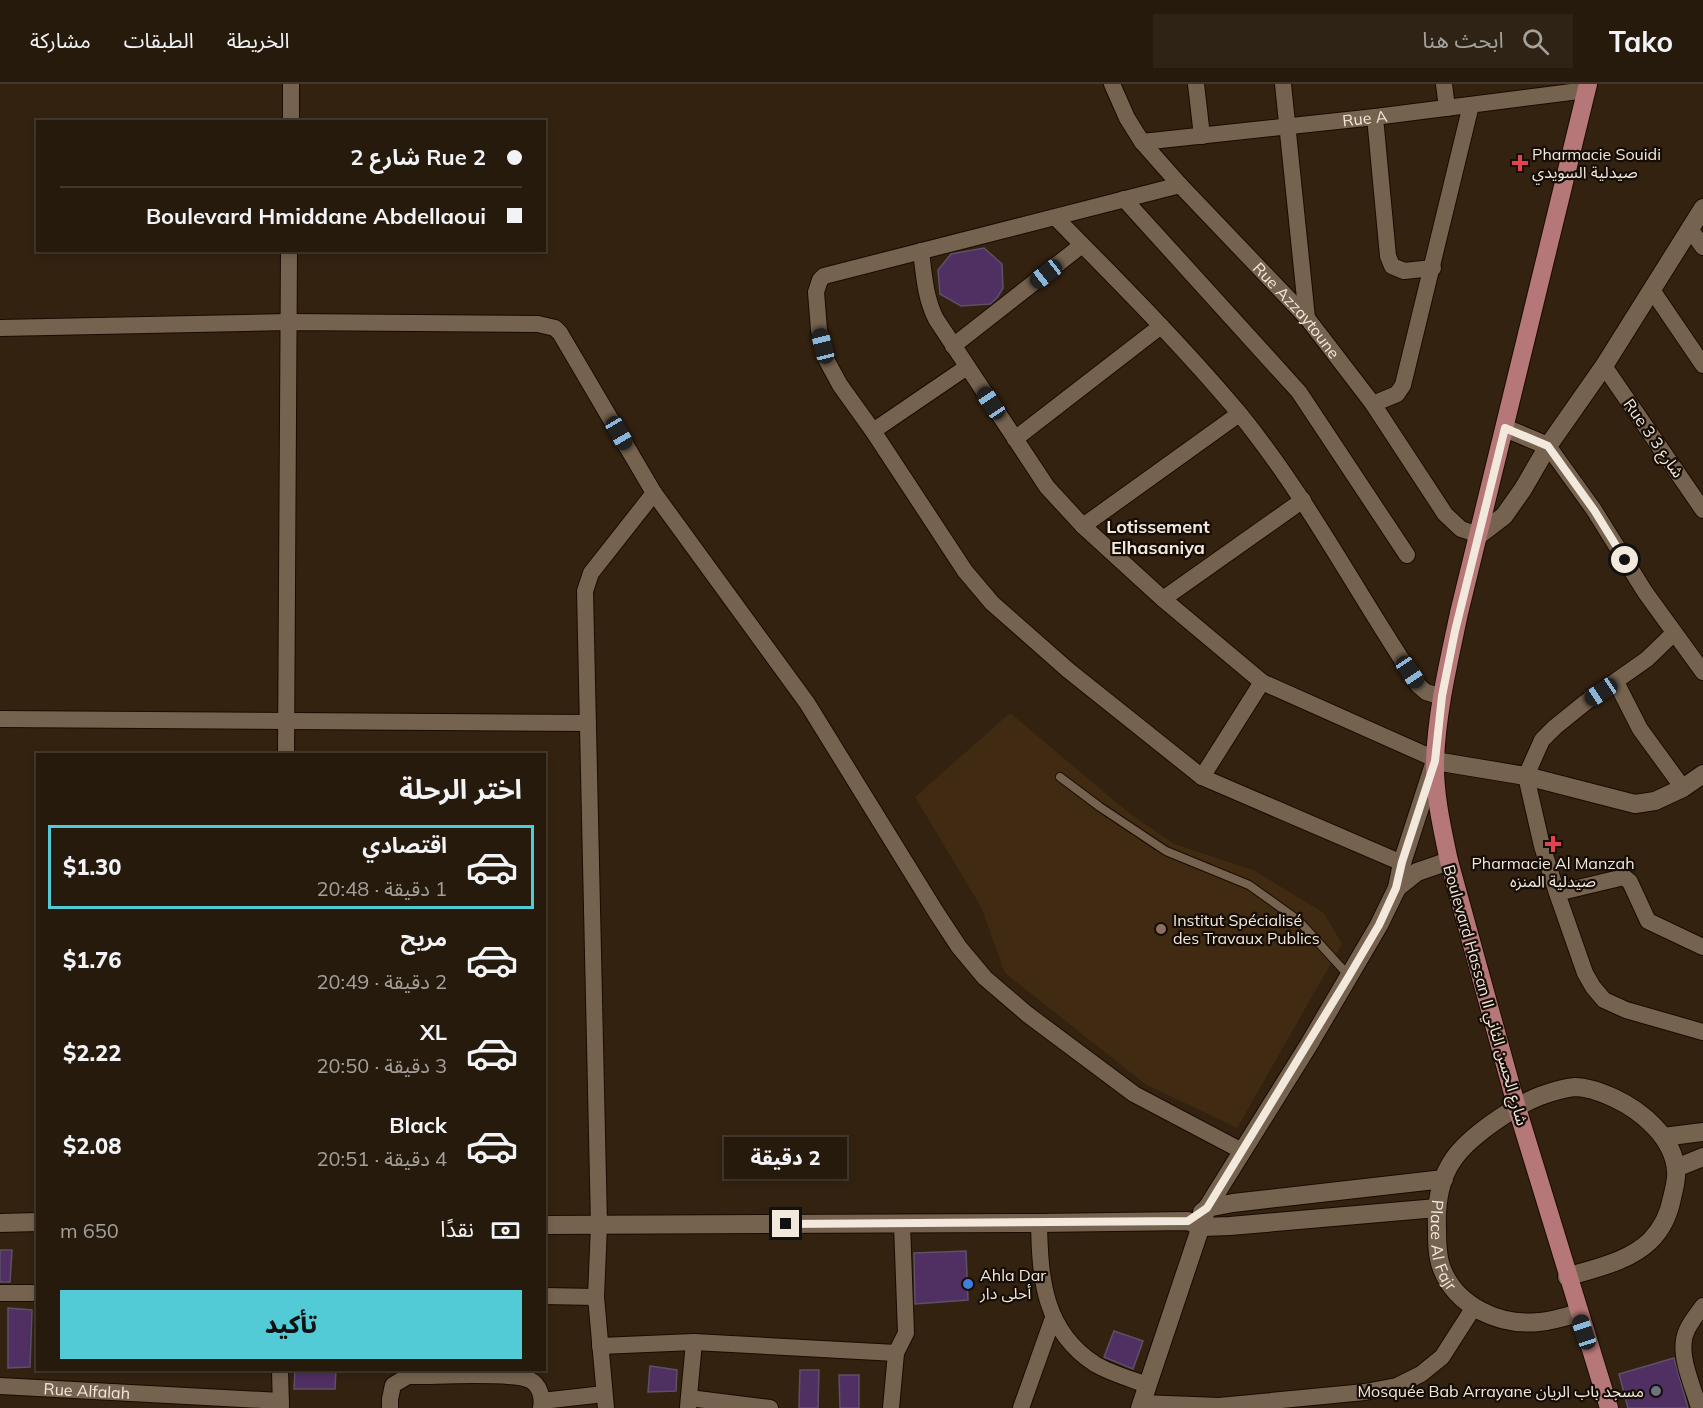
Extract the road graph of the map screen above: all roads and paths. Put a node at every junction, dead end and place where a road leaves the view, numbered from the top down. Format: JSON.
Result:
{"nodes":[{"id":1,"x":291,"y":84,"type":"edge"},
{"id":2,"x":1112,"y":84,"type":"edge"},
{"id":3,"x":1196,"y":84,"type":"edge"},
{"id":4,"x":1283,"y":84,"type":"edge"},
{"id":5,"x":1444,"y":84,"type":"edge"},
{"id":6,"x":1587,"y":87,"type":"edge"},
{"id":7,"x":1523,"y":91,"type":"edge"},
{"id":8,"x":1471,"y":105,"type":"junction"},
{"id":9,"x":1447,"y":108,"type":"junction"},
{"id":10,"x":1374,"y":117,"type":"junction"},
{"id":11,"x":291,"y":120,"type":"edge"},
{"id":12,"x":1288,"y":126,"type":"junction"},
{"id":13,"x":1202,"y":136,"type":"junction"},
{"id":14,"x":1142,"y":142,"type":"junction"},
{"id":15,"x":1180,"y":185,"type":"junction"},
{"id":16,"x":1124,"y":199,"type":"junction"},
{"id":17,"x":1703,"y":208,"type":"edge"},
{"id":18,"x":1056,"y":218,"type":"junction"},
{"id":19,"x":1690,"y":229,"type":"junction"},
{"id":20,"x":1082,"y":245,"type":"junction"},
{"id":21,"x":1703,"y":247,"type":"edge"},
{"id":22,"x":921,"y":251,"type":"junction"},
{"id":23,"x":289,"y":252,"type":"edge"},
{"id":24,"x":1433,"y":268,"type":"junction"},
{"id":25,"x":1652,"y":290,"type":"junction"},
{"id":26,"x":1307,"y":318,"type":"junction"},
{"id":27,"x":288,"y":322,"type":"junction"},
{"id":28,"x":1161,"y":326,"type":"junction"},
{"id":29,"x":0,"y":328,"type":"edge"},
{"id":30,"x":953,"y":346,"type":"junction"},
{"id":31,"x":1703,"y":365,"type":"edge"},
{"id":32,"x":1604,"y":366,"type":"junction"},
{"id":33,"x":967,"y":367,"type":"junction"},
{"id":34,"x":1373,"y":404,"type":"junction"},
{"id":35,"x":1239,"y":414,"type":"junction"},
{"id":36,"x":1505,"y":428,"type":"junction"},
{"id":37,"x":873,"y":431,"type":"junction"},
{"id":38,"x":1015,"y":439,"type":"junction"},
{"id":39,"x":1548,"y":446,"type":"junction"},
{"id":40,"x":654,"y":493,"type":"junction"},
{"id":41,"x":1303,"y":500,"type":"junction"},
{"id":42,"x":1703,"y":510,"type":"edge"},
{"id":43,"x":1083,"y":526,"type":"junction"},
{"id":44,"x":1479,"y":535,"type":"junction"},
{"id":45,"x":1407,"y":555,"type":"dead end"},
{"id":46,"x":1163,"y":599,"type":"junction"},
{"id":47,"x":1674,"y":633,"type":"junction"},
{"id":48,"x":1703,"y":672,"type":"edge"},
{"id":49,"x":1263,"y":682,"type":"junction"},
{"id":50,"x":1616,"y":682,"type":"junction"},
{"id":51,"x":1442,"y":696,"type":"junction"},
{"id":52,"x":0,"y":719,"type":"edge"},
{"id":53,"x":286,"y":721,"type":"junction"},
{"id":54,"x":588,"y":723,"type":"junction"},
{"id":55,"x":286,"y":753,"type":"edge"},
{"id":56,"x":1435,"y":760,"type":"junction"},
{"id":57,"x":1703,"y":774,"type":"edge"},
{"id":58,"x":1526,"y":776,"type":"junction"},
{"id":59,"x":1060,"y":777,"type":"dead end"},
{"id":60,"x":1202,"y":777,"type":"junction"},
{"id":61,"x":1683,"y":788,"type":"junction"},
{"id":62,"x":1449,"y":861,"type":"junction"},
{"id":63,"x":1402,"y":862,"type":"junction"},
{"id":64,"x":1396,"y":888,"type":"junction"},
{"id":65,"x":1557,"y":893,"type":"junction"},
{"id":66,"x":1703,"y":946,"type":"edge"},
{"id":67,"x":1349,"y":976,"type":"junction"},
{"id":68,"x":1703,"y":1032,"type":"edge"},
{"id":69,"x":1517,"y":1108,"type":"junction"},
{"id":70,"x":1703,"y":1132,"type":"edge"},
{"id":71,"x":1663,"y":1137,"type":"junction"},
{"id":72,"x":1242,"y":1151,"type":"junction"},
{"id":73,"x":1703,"y":1157,"type":"edge"},
{"id":74,"x":1676,"y":1168,"type":"junction"},
{"id":75,"x":1444,"y":1179,"type":"junction"},
{"id":76,"x":1207,"y":1208,"type":"junction"},
{"id":77,"x":1437,"y":1208,"type":"junction"},
{"id":78,"x":36,"y":1222,"type":"edge"},
{"id":79,"x":0,"y":1223,"type":"edge"},
{"id":80,"x":1039,"y":1223,"type":"junction"},
{"id":81,"x":902,"y":1224,"type":"junction"},
{"id":82,"x":1195,"y":1224,"type":"junction"},
{"id":83,"x":546,"y":1225,"type":"edge"},
{"id":84,"x":599,"y":1225,"type":"junction"},
{"id":85,"x":1568,"y":1277,"type":"junction"},
{"id":86,"x":0,"y":1293,"type":"edge"},
{"id":87,"x":36,"y":1293,"type":"edge"},
{"id":88,"x":546,"y":1296,"type":"edge"},
{"id":89,"x":596,"y":1297,"type":"junction"},
{"id":90,"x":1703,"y":1306,"type":"edge"},
{"id":91,"x":1474,"y":1307,"type":"junction"},
{"id":92,"x":1578,"y":1313,"type":"junction"},
{"id":93,"x":1053,"y":1318,"type":"junction"},
{"id":94,"x":694,"y":1342,"type":"junction"},
{"id":95,"x":600,"y":1346,"type":"junction"},
{"id":96,"x":896,"y":1353,"type":"junction"},
{"id":97,"x":280,"y":1371,"type":"edge"},
{"id":98,"x":1147,"y":1385,"type":"junction"},
{"id":99,"x":0,"y":1386,"type":"edge"},
{"id":100,"x":1699,"y":1398,"type":"edge"},
{"id":101,"x":605,"y":1401,"type":"edge"},
{"id":102,"x":689,"y":1403,"type":"edge"},
{"id":103,"x":281,"y":1404,"type":"edge"},
{"id":104,"x":542,"y":1405,"type":"edge"},
{"id":105,"x":1140,"y":1406,"type":"edge"},
{"id":106,"x":390,"y":1408,"type":"edge"},
{"id":107,"x":770,"y":1408,"type":"edge"},
{"id":108,"x":891,"y":1408,"type":"edge"},
{"id":109,"x":1021,"y":1408,"type":"edge"},
{"id":110,"x":1609,"y":1408,"type":"edge"}],
"edges":[{"from":1,"to":11,"type":"street"},
{"from":2,"to":14,"type":"street","name":"Rue Azzaytoune"},
{"from":3,"to":13,"type":"street"},
{"from":4,"to":12,"type":"street"},
{"from":5,"to":9,"type":"street"},
{"from":6,"to":7,"type":"street","name":"Rue A"},
{"from":6,"to":36,"type":"main road","name":"Boulevard Hassan II شارع الحسن الثاني"},
{"from":7,"to":8,"type":"street","name":"Rue A"},
{"from":8,"to":9,"type":"street","name":"Rue A"},
{"from":8,"to":24,"type":"street"},
{"from":9,"to":10,"type":"street","name":"Rue A"},
{"from":10,"to":12,"type":"street","name":"Rue A"},
{"from":10,"to":24,"type":"street"},
{"from":12,"to":13,"type":"street","name":"Rue A"},
{"from":12,"to":26,"type":"street"},
{"from":13,"to":14,"type":"street","name":"Rue A"},
{"from":14,"to":15,"type":"street","name":"Rue Azzaytoune"},
{"from":15,"to":16,"type":"street"},
{"from":15,"to":26,"type":"street","name":"Rue Azzaytoune"},
{"from":16,"to":18,"type":"street"},
{"from":16,"to":45,"type":"street"},
{"from":17,"to":19,"type":"street"},
{"from":18,"to":20,"type":"street"},
{"from":18,"to":22,"type":"street"},
{"from":19,"to":21,"type":"street"},
{"from":19,"to":25,"type":"street"},
{"from":20,"to":28,"type":"street"},
{"from":20,"to":30,"type":"street"},
{"from":22,"to":30,"type":"street"},
{"from":22,"to":37,"type":"street"},
{"from":23,"to":27,"type":"street"},
{"from":24,"to":34,"type":"street"},
{"from":25,"to":31,"type":"street"},
{"from":25,"to":32,"type":"street"},
{"from":26,"to":34,"type":"street","name":"Rue Azzaytoune"},
{"from":27,"to":29,"type":"street"},
{"from":27,"to":40,"type":"street"},
{"from":27,"to":53,"type":"street"},
{"from":28,"to":35,"type":"street"},
{"from":28,"to":38,"type":"street"},
{"from":30,"to":33,"type":"street"},
{"from":32,"to":39,"type":"street"},
{"from":32,"to":42,"type":"street","name":"Rue 3 شارع 3"},
{"from":33,"to":37,"type":"street"},
{"from":33,"to":38,"type":"street"},
{"from":34,"to":44,"type":"street","name":"Rue Azzaytoune"},
{"from":35,"to":41,"type":"street"},
{"from":35,"to":43,"type":"street"},
{"from":36,"to":39,"type":"street"},
{"from":36,"to":44,"type":"main road","name":"Boulevard Hassan II شارع الحسن الثاني"},
{"from":37,"to":60,"type":"street"},
{"from":38,"to":43,"type":"street"},
{"from":39,"to":44,"type":"street"},
{"from":39,"to":47,"type":"street"},
{"from":40,"to":54,"type":"street"},
{"from":40,"to":72,"type":"street"},
{"from":41,"to":46,"type":"street"},
{"from":41,"to":51,"type":"street"},
{"from":43,"to":46,"type":"street"},
{"from":44,"to":51,"type":"main road","name":"Boulevard Hassan II شارع الحسن الثاني"},
{"from":46,"to":49,"type":"street"},
{"from":47,"to":48,"type":"street"},
{"from":47,"to":50,"type":"street"},
{"from":49,"to":56,"type":"street"},
{"from":49,"to":60,"type":"street"},
{"from":50,"to":58,"type":"street"},
{"from":50,"to":61,"type":"street"},
{"from":51,"to":56,"type":"main road","name":"Boulevard Hassan II شارع الحسن الثاني"},
{"from":52,"to":53,"type":"street"},
{"from":53,"to":54,"type":"street"},
{"from":53,"to":55,"type":"street"},
{"from":54,"to":84,"type":"street"},
{"from":56,"to":58,"type":"street"},
{"from":56,"to":62,"type":"main road","name":"Boulevard Hassan II شارع الحسن الثاني"},
{"from":56,"to":63,"type":"street"},
{"from":57,"to":61,"type":"street"},
{"from":58,"to":61,"type":"street"},
{"from":58,"to":65,"type":"street"},
{"from":59,"to":67,"type":"lane"},
{"from":60,"to":63,"type":"street"},
{"from":62,"to":64,"type":"street"},
{"from":62,"to":69,"type":"main road","name":"Boulevard Hassan II شارع الحسن الثاني"},
{"from":63,"to":64,"type":"street"},
{"from":64,"to":67,"type":"street"},
{"from":65,"to":66,"type":"street"},
{"from":65,"to":68,"type":"street"},
{"from":67,"to":72,"type":"street"},
{"from":69,"to":71,"type":"street","name":"Place Al Fajr"},
{"from":69,"to":75,"type":"street","name":"Place Al Fajr"},
{"from":69,"to":85,"type":"main road","name":"Boulevard Hassan II شارع الحسن الثاني"},
{"from":70,"to":71,"type":"street"},
{"from":71,"to":74,"type":"street","name":"Place Al Fajr"},
{"from":72,"to":76,"type":"street"},
{"from":73,"to":74,"type":"street"},
{"from":74,"to":85,"type":"street","name":"Place Al Fajr"},
{"from":75,"to":76,"type":"street"},
{"from":75,"to":77,"type":"street","name":"Place Al Fajr"},
{"from":76,"to":82,"type":"street"},
{"from":77,"to":82,"type":"street"},
{"from":77,"to":91,"type":"street","name":"Place Al Fajr"},
{"from":78,"to":79,"type":"street"},
{"from":80,"to":81,"type":"street"},
{"from":80,"to":82,"type":"street"},
{"from":80,"to":93,"type":"street"},
{"from":81,"to":84,"type":"street"},
{"from":81,"to":96,"type":"street"},
{"from":82,"to":98,"type":"street"},
{"from":83,"to":84,"type":"street"},
{"from":84,"to":89,"type":"street"},
{"from":85,"to":92,"type":"main road","name":"Boulevard Hassan II شارع الحسن الثاني"},
{"from":86,"to":87,"type":"street"},
{"from":88,"to":89,"type":"street"},
{"from":89,"to":95,"type":"street"},
{"from":90,"to":100,"type":"street"},
{"from":91,"to":92,"type":"street","name":"Place Al Fajr"},
{"from":91,"to":105,"type":"street"},
{"from":92,"to":110,"type":"main road","name":"Boulevard Hassan II شارع الحسن الثاني"},
{"from":93,"to":98,"type":"street"},
{"from":93,"to":109,"type":"street"},
{"from":94,"to":95,"type":"street"},
{"from":94,"to":96,"type":"street"},
{"from":94,"to":102,"type":"street"},
{"from":95,"to":101,"type":"street"},
{"from":96,"to":108,"type":"street"},
{"from":97,"to":103,"type":"street"},
{"from":98,"to":105,"type":"street"},
{"from":99,"to":103,"type":"street","name":"Rue Alfalah"},
{"from":101,"to":104,"type":"street"},
{"from":102,"to":107,"type":"street"},
{"from":104,"to":106,"type":"street"}]}
